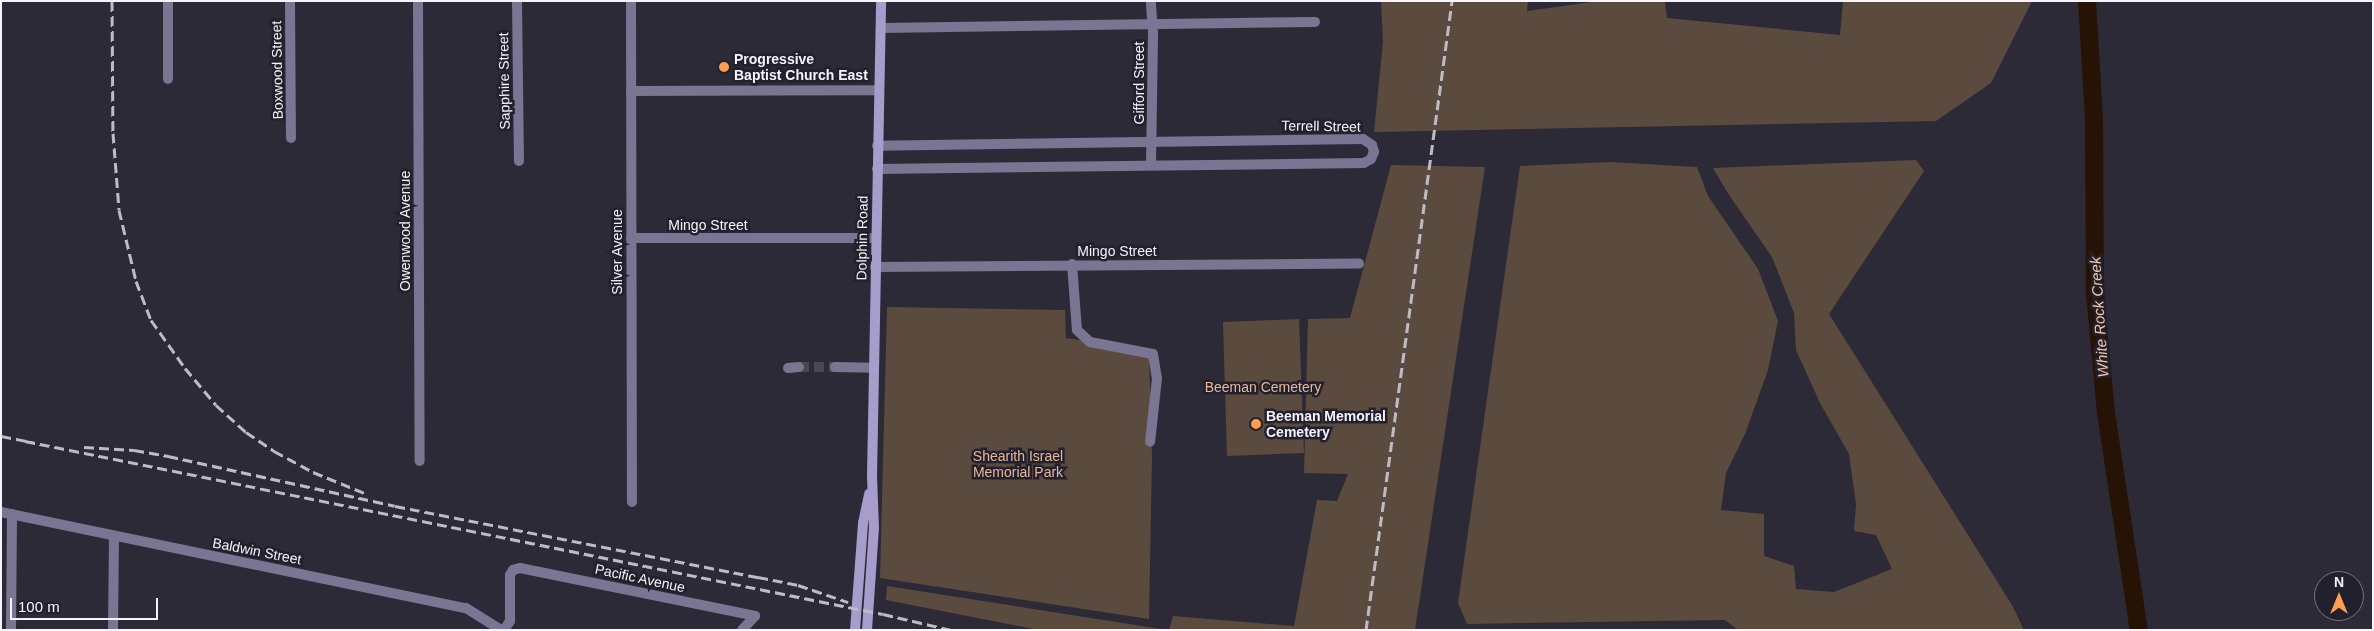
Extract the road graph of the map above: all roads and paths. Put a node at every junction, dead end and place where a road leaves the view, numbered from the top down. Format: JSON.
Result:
{"nodes":[{"id":1,"x":168,"y":1,"type":"edge"},
{"id":2,"x":290,"y":1,"type":"edge"},
{"id":3,"x":418,"y":1,"type":"edge"},
{"id":4,"x":517,"y":1,"type":"edge"},
{"id":5,"x":632,"y":1,"type":"edge"},
{"id":6,"x":881,"y":1,"type":"edge"},
{"id":7,"x":1151,"y":1,"type":"edge"},
{"id":8,"x":1315,"y":22,"type":"dead end"},
{"id":9,"x":1152,"y":23,"type":"junction"},
{"id":10,"x":880,"y":28,"type":"junction"},
{"id":11,"x":168,"y":80,"type":"dead end"},
{"id":12,"x":879,"y":90,"type":"junction"},
{"id":13,"x":631,"y":91,"type":"junction"},
{"id":14,"x":291,"y":138,"type":"dead end"},
{"id":15,"x":1152,"y":140,"type":"junction"},
{"id":16,"x":877,"y":146,"type":"junction"},
{"id":17,"x":519,"y":161,"type":"dead end"},
{"id":18,"x":1150,"y":164,"type":"junction"},
{"id":19,"x":877,"y":169,"type":"junction"},
{"id":20,"x":631,"y":238,"type":"junction"},
{"id":21,"x":876,"y":238,"type":"junction"},
{"id":22,"x":1072,"y":264,"type":"junction"},
{"id":23,"x":1359,"y":264,"type":"dead end"},
{"id":24,"x":875,"y":267,"type":"junction"},
{"id":25,"x":800,"y":367,"type":"tunnel mouth"},
{"id":26,"x":836,"y":367,"type":"tunnel mouth"},
{"id":27,"x":788,"y":368,"type":"dead end"},
{"id":28,"x":874,"y":368,"type":"junction"},
{"id":29,"x":1150,"y":442,"type":"dead end"},
{"id":30,"x":420,"y":461,"type":"dead end"},
{"id":31,"x":872,"y":476,"type":"junction"},
{"id":32,"x":632,"y":502,"type":"dead end"},
{"id":33,"x":1,"y":512,"type":"edge"},
{"id":34,"x":12,"y":514,"type":"junction"},
{"id":35,"x":114,"y":536,"type":"junction"},
{"id":36,"x":11,"y":630,"type":"edge"},
{"id":37,"x":114,"y":630,"type":"edge"},
{"id":38,"x":503,"y":630,"type":"edge"},
{"id":39,"x":742,"y":630,"type":"edge"},
{"id":40,"x":855,"y":630,"type":"edge"},
{"id":41,"x":867,"y":630,"type":"edge"}],
"edges":[{"from":1,"to":11,"type":"street"},
{"from":2,"to":14,"type":"street","name":"Boxwood Street"},
{"from":3,"to":30,"type":"street","name":"Owenwood Avenue"},
{"from":4,"to":17,"type":"street","name":"Sapphire Street"},
{"from":5,"to":13,"type":"street","name":"Silver Avenue"},
{"from":6,"to":10,"type":"main road","name":"Dolphin Road"},
{"from":7,"to":9,"type":"street","name":"Gifford Street"},
{"from":8,"to":9,"type":"street"},
{"from":9,"to":10,"type":"street"},
{"from":9,"to":15,"type":"street","name":"Gifford Street"},
{"from":10,"to":12,"type":"main road","name":"Dolphin Road"},
{"from":12,"to":13,"type":"street"},
{"from":12,"to":16,"type":"main road","name":"Dolphin Road"},
{"from":13,"to":20,"type":"street","name":"Silver Avenue"},
{"from":15,"to":16,"type":"street","name":"Terrell Street"},
{"from":15,"to":18,"type":"street","name":"Gifford Street"},
{"from":15,"to":18,"type":"street","name":"Terrell Street"},
{"from":16,"to":19,"type":"main road","name":"Dolphin Road"},
{"from":18,"to":19,"type":"street","name":"Terrell Street"},
{"from":19,"to":21,"type":"main road","name":"Dolphin Road"},
{"from":20,"to":21,"type":"street","name":"Mingo Street"},
{"from":20,"to":32,"type":"street","name":"Silver Avenue"},
{"from":21,"to":24,"type":"main road","name":"Dolphin Road"},
{"from":22,"to":23,"type":"street","name":"Mingo Street"},
{"from":22,"to":24,"type":"street","name":"Mingo Street"},
{"from":22,"to":29,"type":"street"},
{"from":24,"to":28,"type":"main road","name":"Dolphin Road"},
{"from":25,"to":27,"type":"street"},
{"from":26,"to":28,"type":"street"},
{"from":28,"to":31,"type":"main road","name":"Dolphin Road"},
{"from":31,"to":40,"type":"main road","name":"Dolphin Road"},
{"from":31,"to":41,"type":"main road","name":"Dolphin Road"},
{"from":33,"to":34,"type":"street","name":"Baldwin Street"},
{"from":34,"to":35,"type":"street","name":"Baldwin Street"},
{"from":34,"to":36,"type":"street"},
{"from":35,"to":37,"type":"street"},
{"from":35,"to":38,"type":"street","name":"Baldwin Street"},
{"from":38,"to":39,"type":"street","name":"Pacific Avenue"}]}
